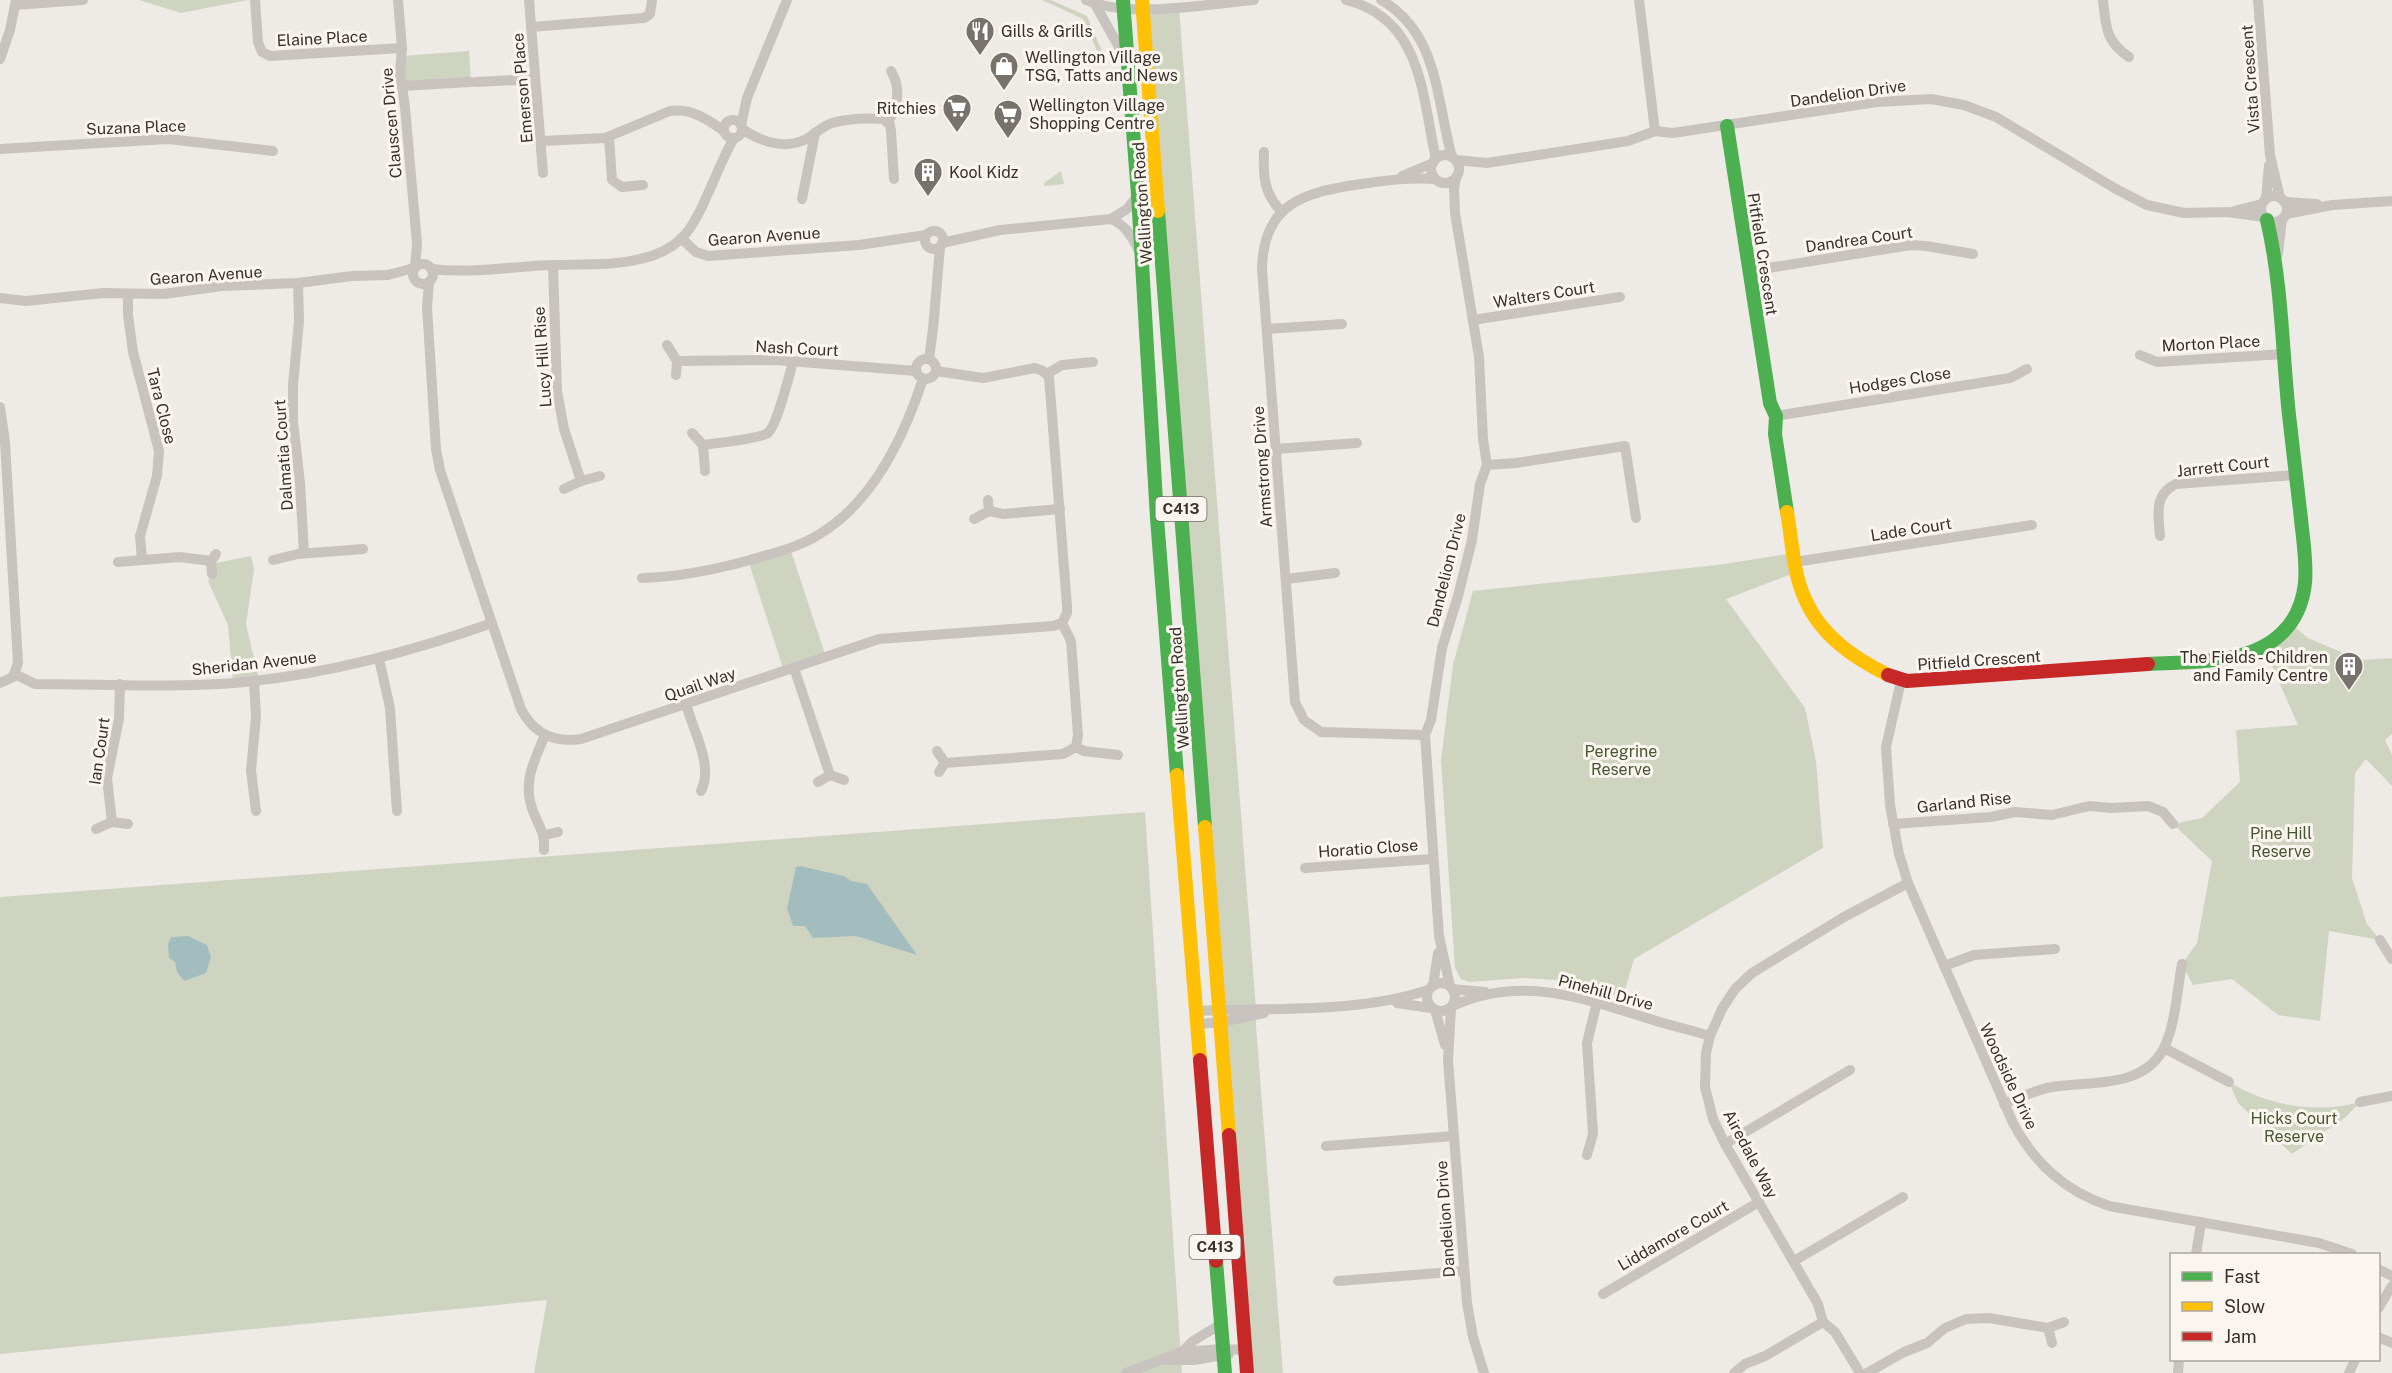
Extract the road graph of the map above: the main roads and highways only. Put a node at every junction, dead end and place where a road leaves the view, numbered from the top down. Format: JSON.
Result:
{"nodes":[{"id":1,"x":1123,"y":4,"type":"edge"},
{"id":2,"x":1143,"y":4,"type":"edge"},
{"id":3,"x":1726,"y":126,"type":"road end"},
{"id":4,"x":2275,"y":217,"type":"road end"},
{"id":5,"x":1225,"y":1373,"type":"edge"},
{"id":6,"x":1247,"y":1373,"type":"edge"}],
"edges":[{"from":1,"to":5,"type":"main road","name":"Wellington Road","number":"C413"},
{"from":2,"to":6,"type":"main road","name":"Wellington Road","number":"C413"},
{"from":3,"to":4,"type":"main road","name":"Pitfield Crescent"}]}
